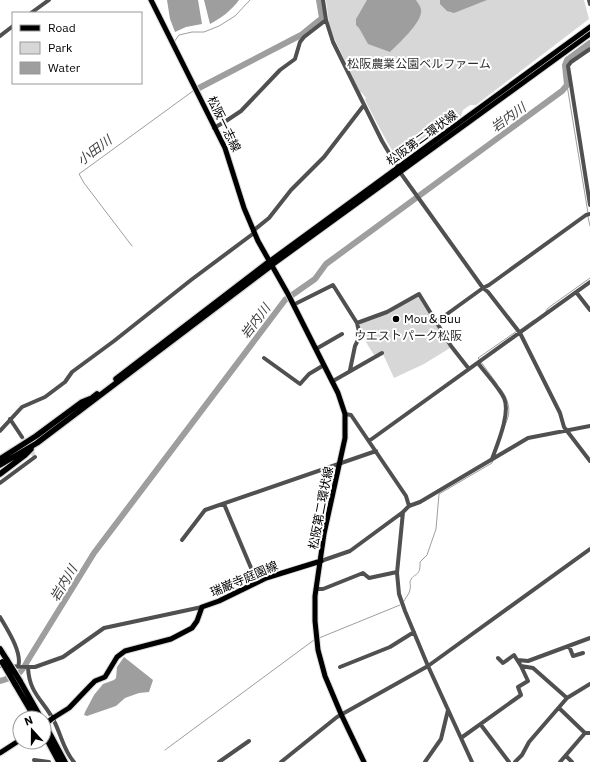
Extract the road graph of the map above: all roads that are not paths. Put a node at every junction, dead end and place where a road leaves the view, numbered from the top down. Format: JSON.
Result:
{"nodes":[{"id":1,"x":49,"y":0,"type":"edge"},
{"id":2,"x":151,"y":0,"type":"edge"},
{"id":3,"x":323,"y":0,"type":"edge"},
{"id":4,"x":589,"y":0,"type":"edge"},
{"id":5,"x":590,"y":4,"type":"edge"},
{"id":6,"x":32,"y":12,"type":"edge"},
{"id":7,"x":326,"y":20,"type":"junction"},
{"id":8,"x":12,"y":27,"type":"edge"},
{"id":9,"x":590,"y":27,"type":"edge"},
{"id":10,"x":590,"y":34,"type":"edge"},
{"id":11,"x":0,"y":36,"type":"edge"},
{"id":12,"x":590,"y":49,"type":"edge"},
{"id":13,"x":364,"y":106,"type":"junction"},
{"id":14,"x":214,"y":128,"type":"junction"},
{"id":15,"x":399,"y":170,"type":"junction"},
{"id":16,"x":590,"y":205,"type":"edge"},
{"id":17,"x":588,"y":214,"type":"edge"},
{"id":18,"x":254,"y":232,"type":"junction"},
{"id":19,"x":271,"y":263,"type":"junction"},
{"id":20,"x":590,"y":282,"type":"edge"},
{"id":21,"x":483,"y":288,"type":"junction"},
{"id":22,"x":576,"y":292,"type":"junction"},
{"id":23,"x":296,"y":303,"type":"dead end"},
{"id":24,"x":590,"y":310,"type":"edge"},
{"id":25,"x":436,"y":322,"type":"junction"},
{"id":26,"x":357,"y":324,"type":"junction"},
{"id":27,"x":519,"y":331,"type":"junction"},
{"id":28,"x":342,"y":334,"type":"dead end"},
{"id":29,"x":316,"y":349,"type":"junction"},
{"id":30,"x":382,"y":353,"type":"dead end"},
{"id":31,"x":264,"y":358,"type":"dead end"},
{"id":32,"x":480,"y":362,"type":"junction"},
{"id":33,"x":324,"y":365,"type":"junction"},
{"id":34,"x":469,"y":369,"type":"junction"},
{"id":35,"x":350,"y":370,"type":"junction"},
{"id":36,"x":333,"y":381,"type":"junction"},
{"id":37,"x":345,"y":414,"type":"junction"},
{"id":38,"x":10,"y":419,"type":"junction"},
{"id":39,"x":590,"y":426,"type":"edge"},
{"id":40,"x":0,"y":431,"type":"edge"},
{"id":41,"x":567,"y":431,"type":"junction"},
{"id":42,"x":22,"y":437,"type":"tunnel mouth"},
{"id":43,"x":370,"y":441,"type":"junction"},
{"id":44,"x":37,"y":443,"type":"junction"},
{"id":45,"x":376,"y":451,"type":"junction"},
{"id":46,"x":35,"y":457,"type":"dead end"},
{"id":47,"x":0,"y":458,"type":"edge"},
{"id":48,"x":494,"y":458,"type":"junction"},
{"id":49,"x":590,"y":461,"type":"edge"},
{"id":50,"x":340,"y":464,"type":"junction"},
{"id":51,"x":0,"y":465,"type":"edge"},
{"id":52,"x":0,"y":474,"type":"edge"},
{"id":53,"x":0,"y":484,"type":"edge"},
{"id":54,"x":224,"y":504,"type":"junction"},
{"id":55,"x":409,"y":506,"type":"junction"},
{"id":56,"x":403,"y":512,"type":"junction"},
{"id":57,"x":182,"y":540,"type":"dead end"},
{"id":58,"x":590,"y":549,"type":"edge"},
{"id":59,"x":321,"y":561,"type":"junction"},
{"id":60,"x":397,"y":572,"type":"junction"},
{"id":61,"x":257,"y":582,"type":"junction"},
{"id":62,"x":316,"y":589,"type":"junction"},
{"id":63,"x":202,"y":607,"type":"junction"},
{"id":64,"x":0,"y":617,"type":"edge"},
{"id":65,"x":414,"y":632,"type":"junction"},
{"id":66,"x":590,"y":638,"type":"edge"},
{"id":67,"x":569,"y":646,"type":"junction"},
{"id":68,"x":0,"y":649,"type":"edge"},
{"id":69,"x":583,"y":653,"type":"dead end"},
{"id":70,"x":498,"y":658,"type":"dead end"},
{"id":71,"x":518,"y":660,"type":"junction"},
{"id":72,"x":2,"y":662,"type":"edge"},
{"id":73,"x":340,"y":666,"type":"dead end"},
{"id":74,"x":428,"y":666,"type":"junction"},
{"id":75,"x":521,"y":666,"type":"junction"},
{"id":76,"x":18,"y":667,"type":"junction"},
{"id":77,"x":28,"y":667,"type":"junction"},
{"id":78,"x":17,"y":682,"type":"junction"},
{"id":79,"x":590,"y":684,"type":"edge"},
{"id":80,"x":567,"y":698,"type":"junction"},
{"id":81,"x":559,"y":708,"type":"junction"},
{"id":82,"x":31,"y":710,"type":"edge"},
{"id":83,"x":36,"y":710,"type":"edge"},
{"id":84,"x":448,"y":710,"type":"junction"},
{"id":85,"x":341,"y":714,"type":"junction"},
{"id":86,"x":53,"y":718,"type":"junction"},
{"id":87,"x":481,"y":725,"type":"junction"},
{"id":88,"x":584,"y":732,"type":"junction"},
{"id":89,"x":590,"y":733,"type":"edge"},
{"id":90,"x":52,"y":738,"type":"edge"},
{"id":91,"x":461,"y":738,"type":"junction"},
{"id":92,"x":250,"y":741,"type":"dead end"},
{"id":93,"x":12,"y":745,"type":"edge"},
{"id":94,"x":52,"y":749,"type":"edge"},
{"id":95,"x":0,"y":753,"type":"edge"},
{"id":96,"x":566,"y":756,"type":"junction"},
{"id":97,"x":34,"y":760,"type":"dead end"},
{"id":98,"x":516,"y":761,"type":"edge"},
{"id":99,"x":49,"y":762,"type":"edge"},
{"id":100,"x":59,"y":762,"type":"edge"},
{"id":101,"x":65,"y":762,"type":"edge"},
{"id":102,"x":74,"y":762,"type":"edge"},
{"id":103,"x":219,"y":762,"type":"edge"},
{"id":104,"x":280,"y":762,"type":"edge"},
{"id":105,"x":364,"y":762,"type":"edge"},
{"id":106,"x":425,"y":762,"type":"edge"},
{"id":107,"x":472,"y":762,"type":"edge"},
{"id":108,"x":509,"y":762,"type":"edge"},
{"id":109,"x":560,"y":762,"type":"edge"},
{"id":110,"x":572,"y":762,"type":"edge"}],
"edges":[{"from":1,"to":6,"type":"street"},
{"from":2,"to":14,"type":"main road","name":"松阪一志線"},
{"from":3,"to":7,"type":"street"},
{"from":4,"to":5,"type":"street"},
{"from":7,"to":13,"type":"street"},
{"from":7,"to":14,"type":"street"},
{"from":8,"to":11,"type":"street"},
{"from":9,"to":15,"type":"main road","name":"松阪第二環状線"},
{"from":10,"to":15,"type":"main road","name":"松阪第二環状線"},
{"from":12,"to":16,"type":"street"},
{"from":13,"to":15,"type":"street"},
{"from":13,"to":18,"type":"street"},
{"from":14,"to":18,"type":"main road","name":"松阪一志線"},
{"from":15,"to":19,"type":"main road","name":"松阪第二環状線"},
{"from":15,"to":21,"type":"street"},
{"from":17,"to":21,"type":"street"},
{"from":18,"to":19,"type":"main road","name":"松阪一志線"},
{"from":18,"to":38,"type":"street"},
{"from":19,"to":29,"type":"main road","name":"松阪第二環状線"},
{"from":19,"to":44,"type":"highway"},
{"from":19,"to":47,"type":"highway"},
{"from":20,"to":22,"type":"street"},
{"from":21,"to":25,"type":"street"},
{"from":21,"to":27,"type":"street"},
{"from":22,"to":24,"type":"street"},
{"from":22,"to":27,"type":"street"},
{"from":23,"to":26,"type":"street"},
{"from":25,"to":26,"type":"street"},
{"from":25,"to":34,"type":"street"},
{"from":26,"to":35,"type":"street"},
{"from":27,"to":32,"type":"street"},
{"from":27,"to":41,"type":"street"},
{"from":28,"to":29,"type":"street"},
{"from":29,"to":33,"type":"main road","name":"松阪第二環状線"},
{"from":30,"to":35,"type":"street"},
{"from":31,"to":33,"type":"street"},
{"from":32,"to":34,"type":"street"},
{"from":32,"to":48,"type":"street"},
{"from":33,"to":36,"type":"main road","name":"松阪第二環状線"},
{"from":34,"to":43,"type":"street"},
{"from":35,"to":36,"type":"street"},
{"from":36,"to":37,"type":"main road","name":"松阪第二環状線"},
{"from":37,"to":43,"type":"street"},
{"from":37,"to":50,"type":"main road","name":"松阪第二環状線"},
{"from":38,"to":40,"type":"street"},
{"from":38,"to":42,"type":"street"},
{"from":39,"to":41,"type":"street"},
{"from":41,"to":48,"type":"street"},
{"from":41,"to":49,"type":"street"},
{"from":43,"to":45,"type":"street"},
{"from":44,"to":51,"type":"highway"},
{"from":44,"to":52,"type":"highway"},
{"from":45,"to":50,"type":"street"},
{"from":45,"to":55,"type":"street"},
{"from":46,"to":53,"type":"street"},
{"from":48,"to":55,"type":"street"},
{"from":50,"to":54,"type":"street"},
{"from":50,"to":59,"type":"main road","name":"松阪第二環状線"},
{"from":54,"to":57,"type":"street"},
{"from":54,"to":61,"type":"street"},
{"from":55,"to":56,"type":"street"},
{"from":56,"to":59,"type":"street"},
{"from":56,"to":60,"type":"street"},
{"from":58,"to":74,"type":"street"},
{"from":59,"to":61,"type":"main road","name":"瑞巌寺庭園線"},
{"from":59,"to":62,"type":"main road","name":"松阪第二環状線"},
{"from":60,"to":62,"type":"street"},
{"from":60,"to":65,"type":"street"},
{"from":61,"to":63,"type":"main road","name":"瑞巌寺庭園線"},
{"from":62,"to":85,"type":"main road","name":"松阪第二環状線"},
{"from":63,"to":77,"type":"street"},
{"from":63,"to":86,"type":"main road","name":"瑞巌寺庭園線"},
{"from":64,"to":76,"type":"street"},
{"from":65,"to":73,"type":"street"},
{"from":65,"to":74,"type":"street"},
{"from":66,"to":67,"type":"street"},
{"from":67,"to":69,"type":"street"},
{"from":67,"to":71,"type":"street"},
{"from":68,"to":72,"type":"highway"},
{"from":70,"to":71,"type":"street"},
{"from":71,"to":75,"type":"street"},
{"from":72,"to":76,"type":"street"},
{"from":72,"to":78,"type":"highway","bridge":true},
{"from":74,"to":84,"type":"street"},
{"from":74,"to":85,"type":"street"},
{"from":75,"to":80,"type":"street"},
{"from":75,"to":87,"type":"street"},
{"from":76,"to":77,"type":"street"},
{"from":77,"to":86,"type":"street"},
{"from":78,"to":82,"type":"highway"},
{"from":78,"to":83,"type":"highway"},
{"from":79,"to":80,"type":"street"},
{"from":80,"to":81,"type":"street"},
{"from":81,"to":88,"type":"street"},
{"from":81,"to":98,"type":"street"},
{"from":84,"to":91,"type":"street"},
{"from":84,"to":106,"type":"street"},
{"from":85,"to":104,"type":"street"},
{"from":85,"to":105,"type":"main road","name":"松阪第二環状線"},
{"from":86,"to":102,"type":"street"},
{"from":87,"to":91,"type":"street"},
{"from":87,"to":108,"type":"street"},
{"from":88,"to":89,"type":"street"},
{"from":88,"to":96,"type":"street"},
{"from":90,"to":101,"type":"highway"},
{"from":91,"to":107,"type":"street"},
{"from":92,"to":103,"type":"street"},
{"from":93,"to":95,"type":"main road"},
{"from":94,"to":100,"type":"highway"},
{"from":96,"to":109,"type":"street"},
{"from":96,"to":110,"type":"street"},
{"from":97,"to":99,"type":"street"}]}
